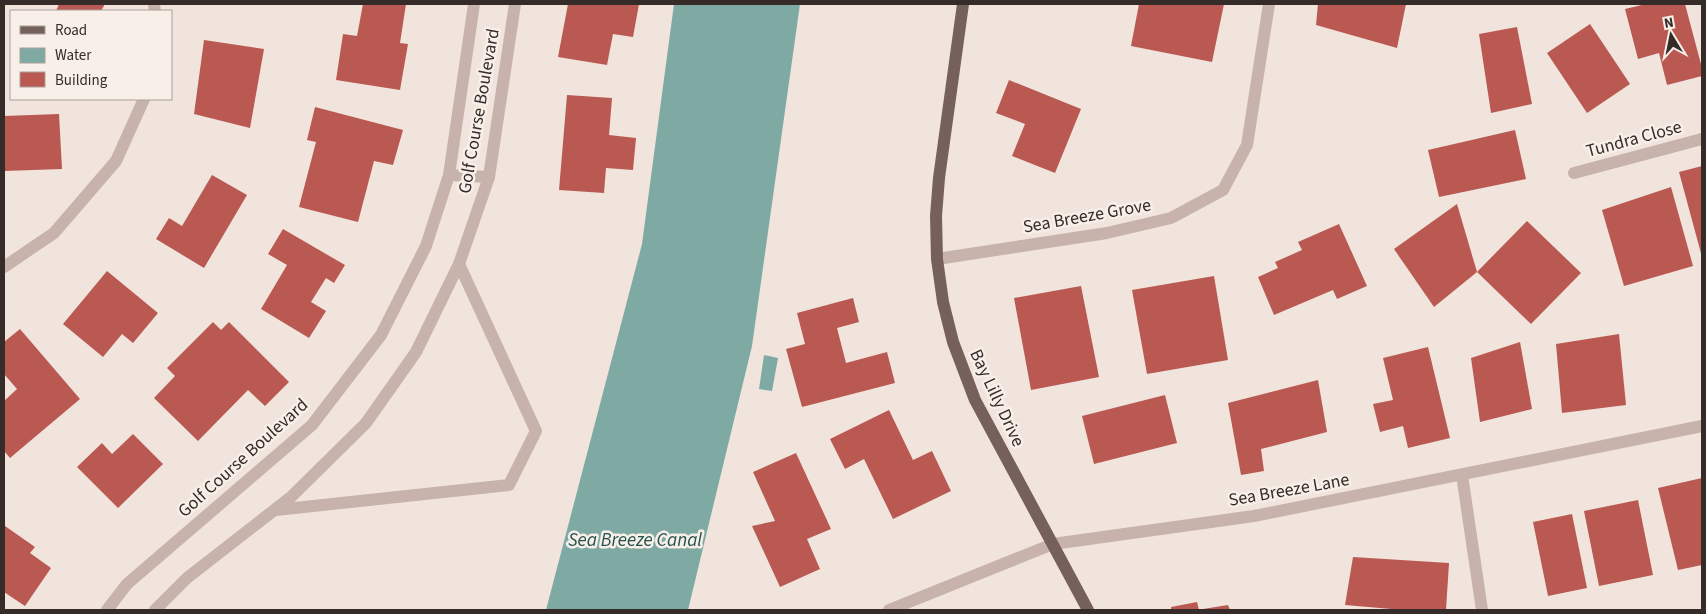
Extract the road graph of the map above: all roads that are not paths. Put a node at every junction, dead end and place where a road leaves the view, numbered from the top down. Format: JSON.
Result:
{"nodes":[{"id":1,"x":474,"y":4,"type":"edge"},
{"id":2,"x":515,"y":4,"type":"edge"},
{"id":3,"x":964,"y":4,"type":"edge"},
{"id":4,"x":1269,"y":4,"type":"edge"},
{"id":5,"x":144,"y":100,"type":"edge"},
{"id":6,"x":1702,"y":139,"type":"edge"},
{"id":7,"x":1574,"y":173,"type":"dead end"},
{"id":8,"x":449,"y":174,"type":"junction"},
{"id":9,"x":489,"y":177,"type":"junction"},
{"id":10,"x":937,"y":259,"type":"junction"},
{"id":11,"x":459,"y":264,"type":"junction"},
{"id":12,"x":4,"y":267,"type":"edge"},
{"id":13,"x":1702,"y":426,"type":"edge"},
{"id":14,"x":1462,"y":475,"type":"junction"},
{"id":15,"x":276,"y":510,"type":"junction"},
{"id":16,"x":1053,"y":544,"type":"junction"},
{"id":17,"x":107,"y":610,"type":"edge"},
{"id":18,"x":155,"y":610,"type":"edge"},
{"id":19,"x":889,"y":610,"type":"edge"},
{"id":20,"x":1088,"y":610,"type":"edge"},
{"id":21,"x":1482,"y":610,"type":"edge"}],
"edges":[{"from":1,"to":8,"type":"street","name":"Golf Course Boulevard"},
{"from":2,"to":9,"type":"street","name":"Golf Course Boulevard"},
{"from":3,"to":10,"type":"main road","name":"Bay Lilly Drive"},
{"from":4,"to":10,"type":"street","name":"Sea Breeze Grove"},
{"from":5,"to":12,"type":"street"},
{"from":6,"to":7,"type":"street","name":"Tundra Close"},
{"from":8,"to":9,"type":"street"},
{"from":8,"to":17,"type":"street","name":"Golf Course Boulevard"},
{"from":9,"to":11,"type":"street","name":"Golf Course Boulevard"},
{"from":10,"to":16,"type":"main road","name":"Bay Lilly Drive"},
{"from":11,"to":15,"type":"street","name":"Golf Course Boulevard"},
{"from":11,"to":15,"type":"street"},
{"from":13,"to":14,"type":"street","name":"Sea Breeze Lane"},
{"from":14,"to":16,"type":"street","name":"Sea Breeze Lane"},
{"from":14,"to":21,"type":"street"},
{"from":15,"to":18,"type":"street","name":"Golf Course Boulevard"},
{"from":16,"to":19,"type":"street","name":"Sea Breeze Lane"},
{"from":16,"to":20,"type":"main road","name":"Bay Lilly Drive"}]}
